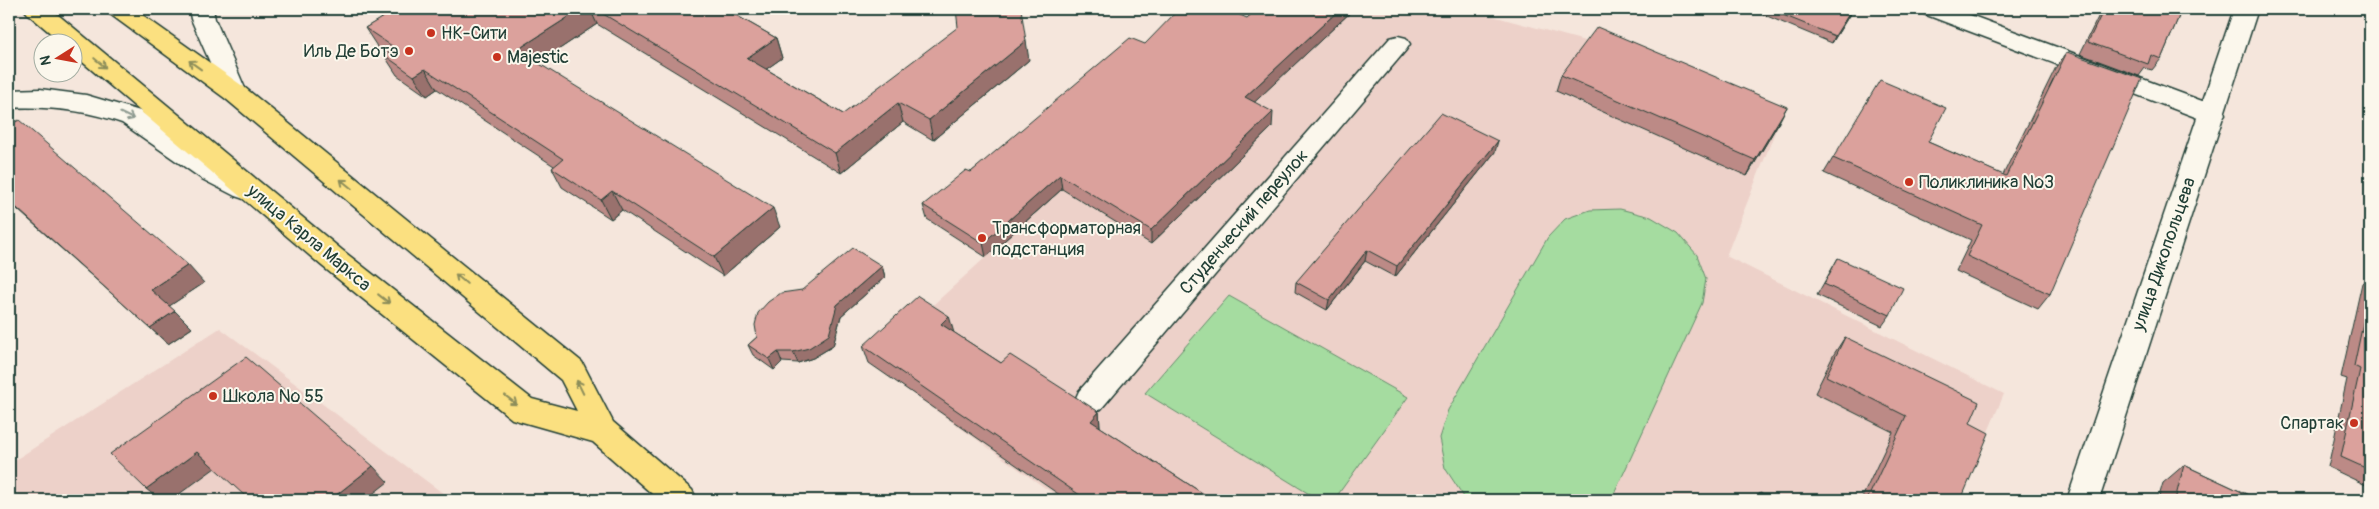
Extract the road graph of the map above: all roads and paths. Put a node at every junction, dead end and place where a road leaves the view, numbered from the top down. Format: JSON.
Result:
{"nodes":[{"id":1,"x":36,"y":9,"type":"edge"},
{"id":2,"x":118,"y":9,"type":"edge"},
{"id":3,"x":201,"y":9,"type":"edge"},
{"id":4,"x":1932,"y":9,"type":"edge"},
{"id":5,"x":2246,"y":9,"type":"edge"},
{"id":6,"x":1398,"y":44,"type":"dead end"},
{"id":7,"x":235,"y":93,"type":"junction"},
{"id":8,"x":9,"y":98,"type":"edge"},
{"id":9,"x":2212,"y":114,"type":"junction"},
{"id":10,"x":259,"y":197,"type":"junction"},
{"id":11,"x":1090,"y":400,"type":"dead end"},
{"id":12,"x":602,"y":431,"type":"junction"},
{"id":13,"x":681,"y":500,"type":"edge"},
{"id":14,"x":2082,"y":500,"type":"edge"}],
"edges":[{"from":1,"to":10,"type":"main road","name":"улица Карла Маркса","one_way":true},
{"from":7,"to":2,"type":"main road","name":"улица Карла Маркса","one_way":true},
{"from":3,"to":7,"type":"main road"},
{"from":4,"to":9,"type":"main road"},
{"from":5,"to":9,"type":"main road","name":"улица Дикопольцева"},
{"from":6,"to":11,"type":"main road","name":"Студенческий переулок"},
{"from":12,"to":7,"type":"main road","name":"улица Карла Маркса","one_way":true},
{"from":8,"to":10,"type":"main road","one_way":true},
{"from":9,"to":14,"type":"main road","name":"улица Дикопольцева"},
{"from":10,"to":12,"type":"main road","name":"улица Карла Маркса","one_way":true},
{"from":12,"to":13,"type":"main road","name":"улица Карла Маркса"}]}
